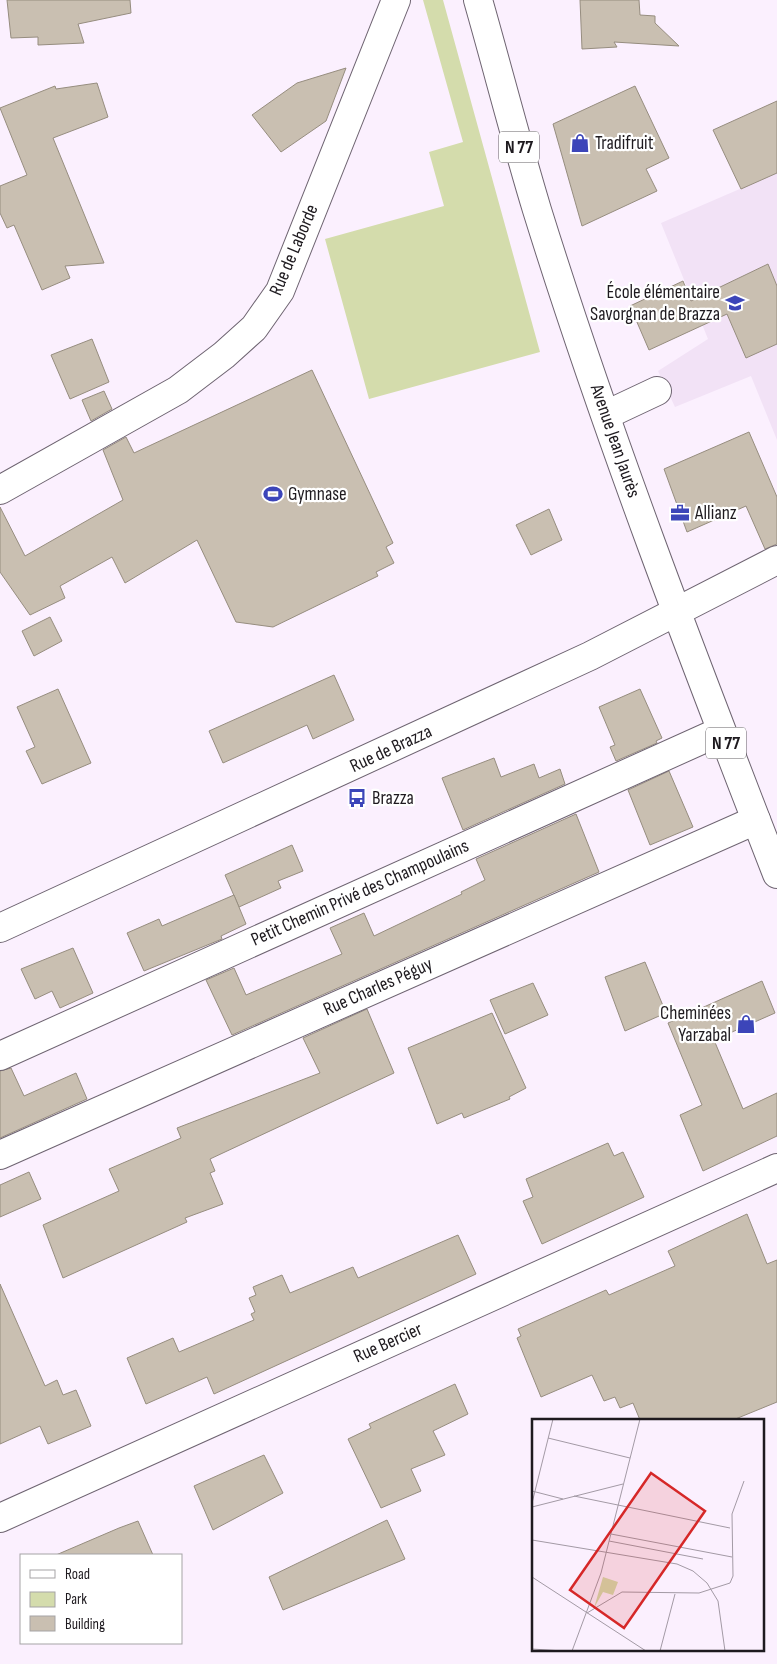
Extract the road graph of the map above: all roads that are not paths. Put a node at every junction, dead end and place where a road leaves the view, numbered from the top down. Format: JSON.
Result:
{"nodes":[{"id":1,"x":396,"y":0,"type":"edge"},
{"id":2,"x":478,"y":0,"type":"edge"},
{"id":3,"x":657,"y":391,"type":"dead end"},
{"id":4,"x":606,"y":415,"type":"junction"},
{"id":5,"x":0,"y":490,"type":"edge"},
{"id":6,"x":777,"y":560,"type":"edge"},
{"id":7,"x":676,"y":611,"type":"junction"},
{"id":8,"x":721,"y":731,"type":"junction"},
{"id":9,"x":756,"y":820,"type":"junction"},
{"id":10,"x":777,"y":874,"type":"edge"},
{"id":11,"x":0,"y":928,"type":"edge"},
{"id":12,"x":0,"y":1056,"type":"edge"},
{"id":13,"x":0,"y":1155,"type":"edge"},
{"id":14,"x":777,"y":1168,"type":"edge"},
{"id":15,"x":0,"y":1518,"type":"edge"}],
"edges":[{"from":1,"to":5,"type":"street","name":"Rue de Laborde"},
{"from":2,"to":4,"type":"street","name":"Avenue Jean Jaurès","number":"N 77"},
{"from":3,"to":4,"type":"street"},
{"from":4,"to":7,"type":"street","name":"Avenue Jean Jaurès","number":"N 77"},
{"from":6,"to":7,"type":"street","name":"Rue de Brazza"},
{"from":7,"to":8,"type":"street","name":"Avenue Jean Jaurès","number":"N 77"},
{"from":7,"to":11,"type":"street","name":"Rue de Brazza"},
{"from":8,"to":9,"type":"street","name":"Avenue Jean Jaurès","number":"N 77"},
{"from":8,"to":12,"type":"street","name":"Petit Chemin Privé des Champoulains"},
{"from":9,"to":10,"type":"street","name":"Avenue Jean Jaurès","number":"N 77"},
{"from":9,"to":13,"type":"street","name":"Rue Charles Péguy"},
{"from":14,"to":15,"type":"street","name":"Rue Bercier"}]}
